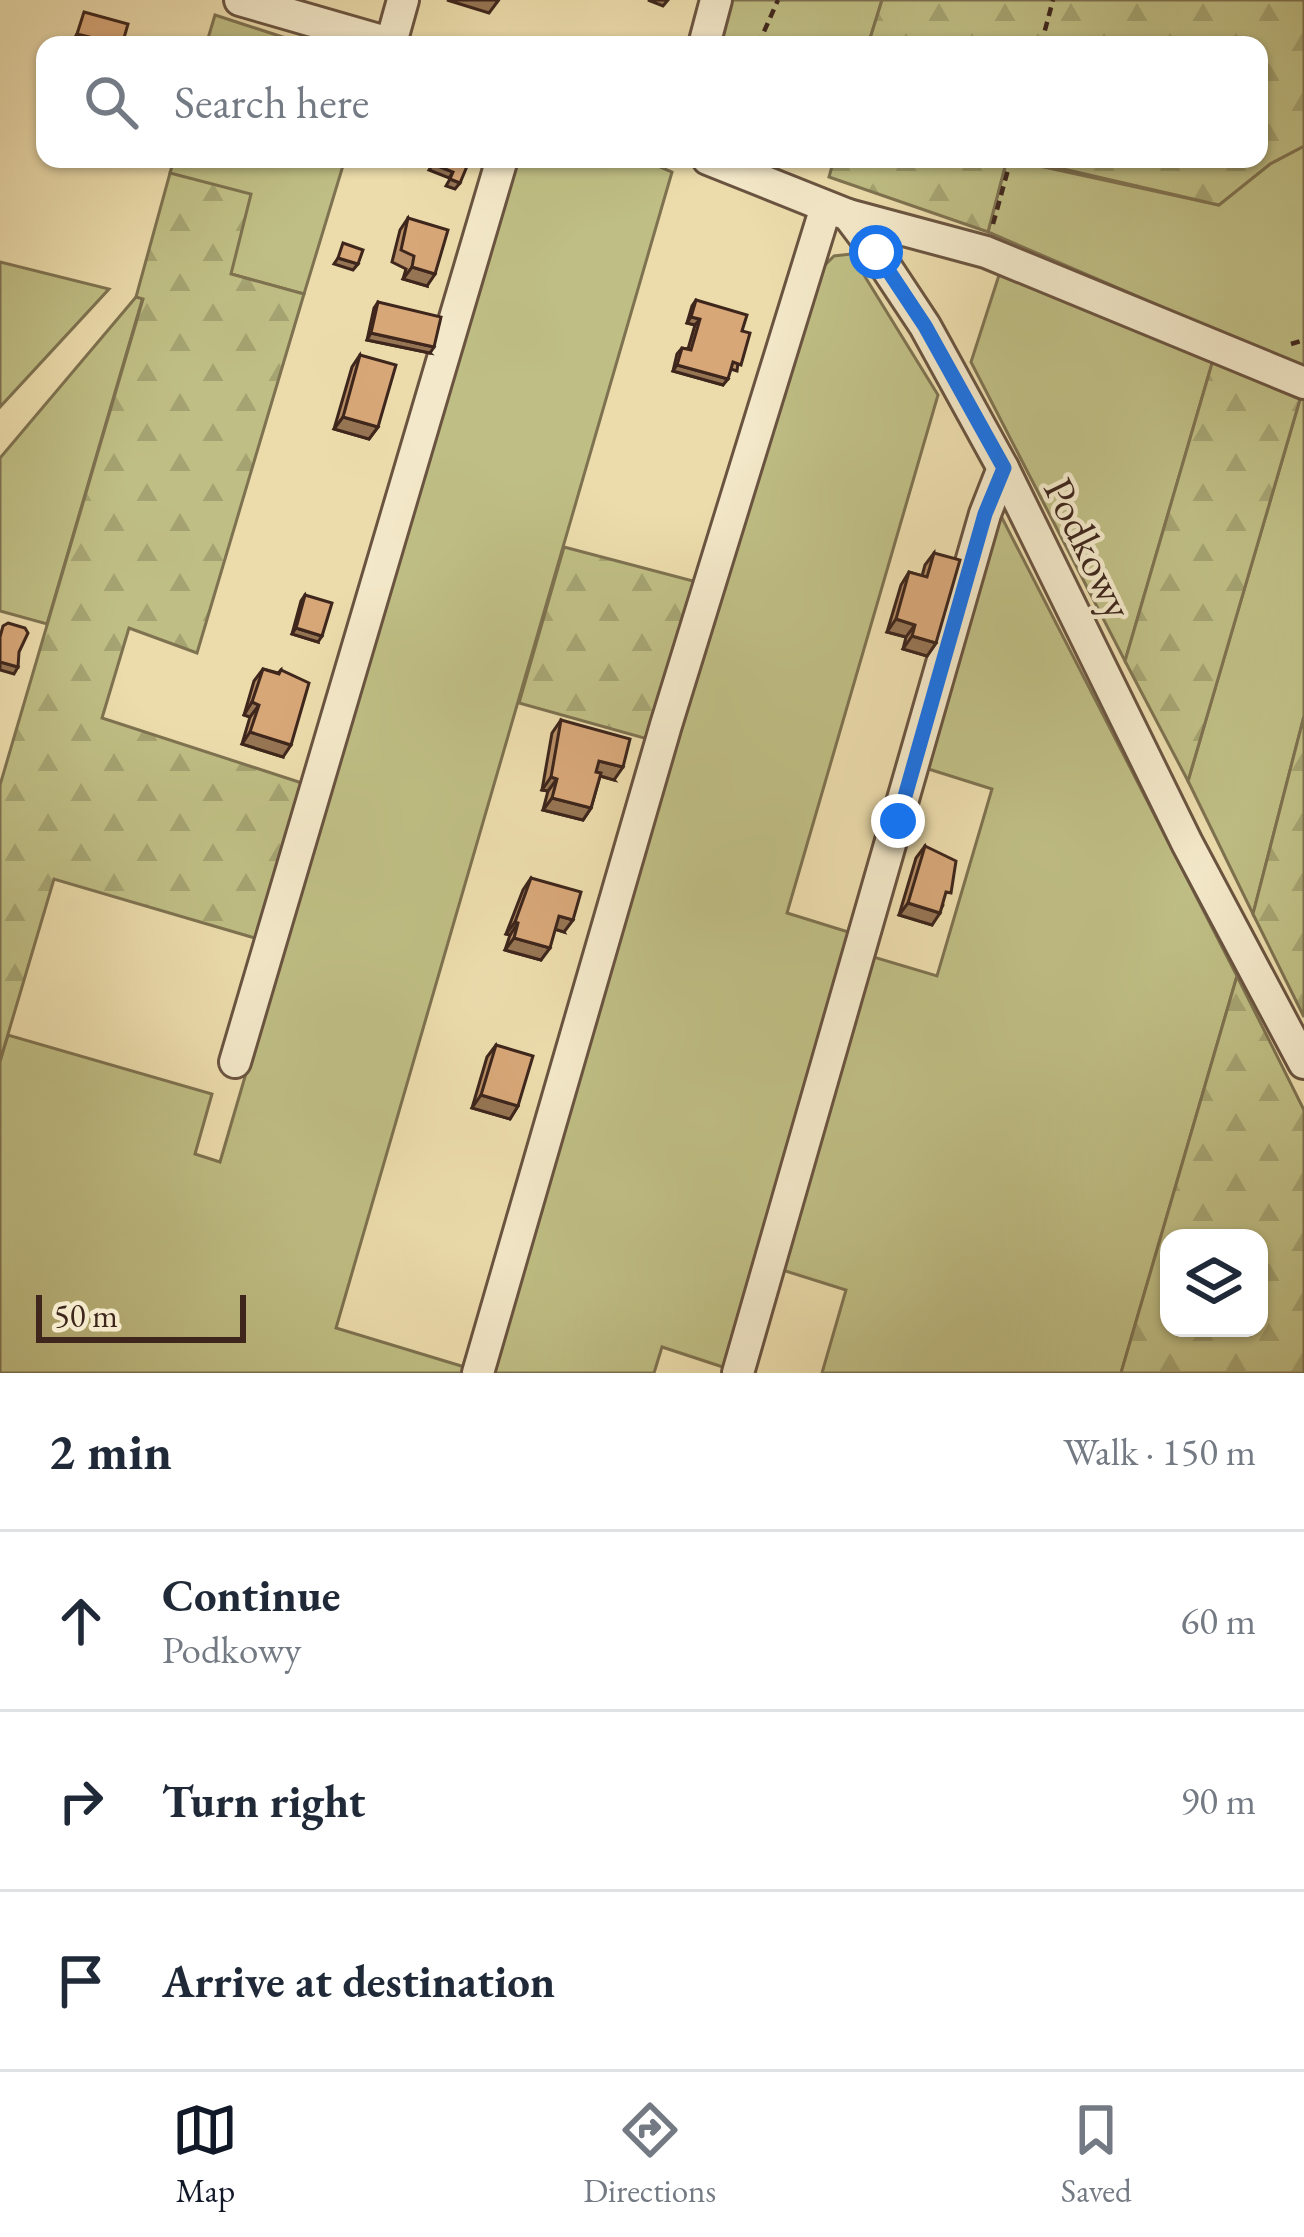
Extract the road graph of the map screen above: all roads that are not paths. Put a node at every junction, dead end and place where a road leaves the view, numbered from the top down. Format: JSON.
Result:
{"nodes":[{"id":1,"x":240,"y":0,"type":"edge"},
{"id":2,"x":403,"y":0,"type":"edge"},
{"id":3,"x":716,"y":0,"type":"edge"},
{"id":4,"x":365,"y":36,"type":"edge"},
{"id":5,"x":395,"y":36,"type":"edge"},
{"id":6,"x":706,"y":36,"type":"edge"},
{"id":7,"x":499,"y":168,"type":"edge"},
{"id":8,"x":730,"y":168,"type":"edge"},
{"id":9,"x":837,"y":211,"type":"junction"},
{"id":10,"x":1304,"y":383,"type":"edge"},
{"id":11,"x":1004,"y":468,"type":"junction"},
{"id":12,"x":235,"y":1062,"type":"dead end"},
{"id":13,"x":1304,"y":1063,"type":"edge"},
{"id":14,"x":478,"y":1373,"type":"edge"},
{"id":15,"x":738,"y":1373,"type":"edge"}],
"edges":[{"from":1,"to":4,"type":"street"},
{"from":2,"to":5,"type":"street"},
{"from":3,"to":6,"type":"street"},
{"from":7,"to":12,"type":"street"},
{"from":8,"to":9,"type":"street"},
{"from":9,"to":10,"type":"street"},
{"from":9,"to":11,"type":"street","name":"Podkowy"},
{"from":9,"to":14,"type":"street"},
{"from":11,"to":13,"type":"street","name":"Podkowy"},
{"from":11,"to":15,"type":"street"}]}
